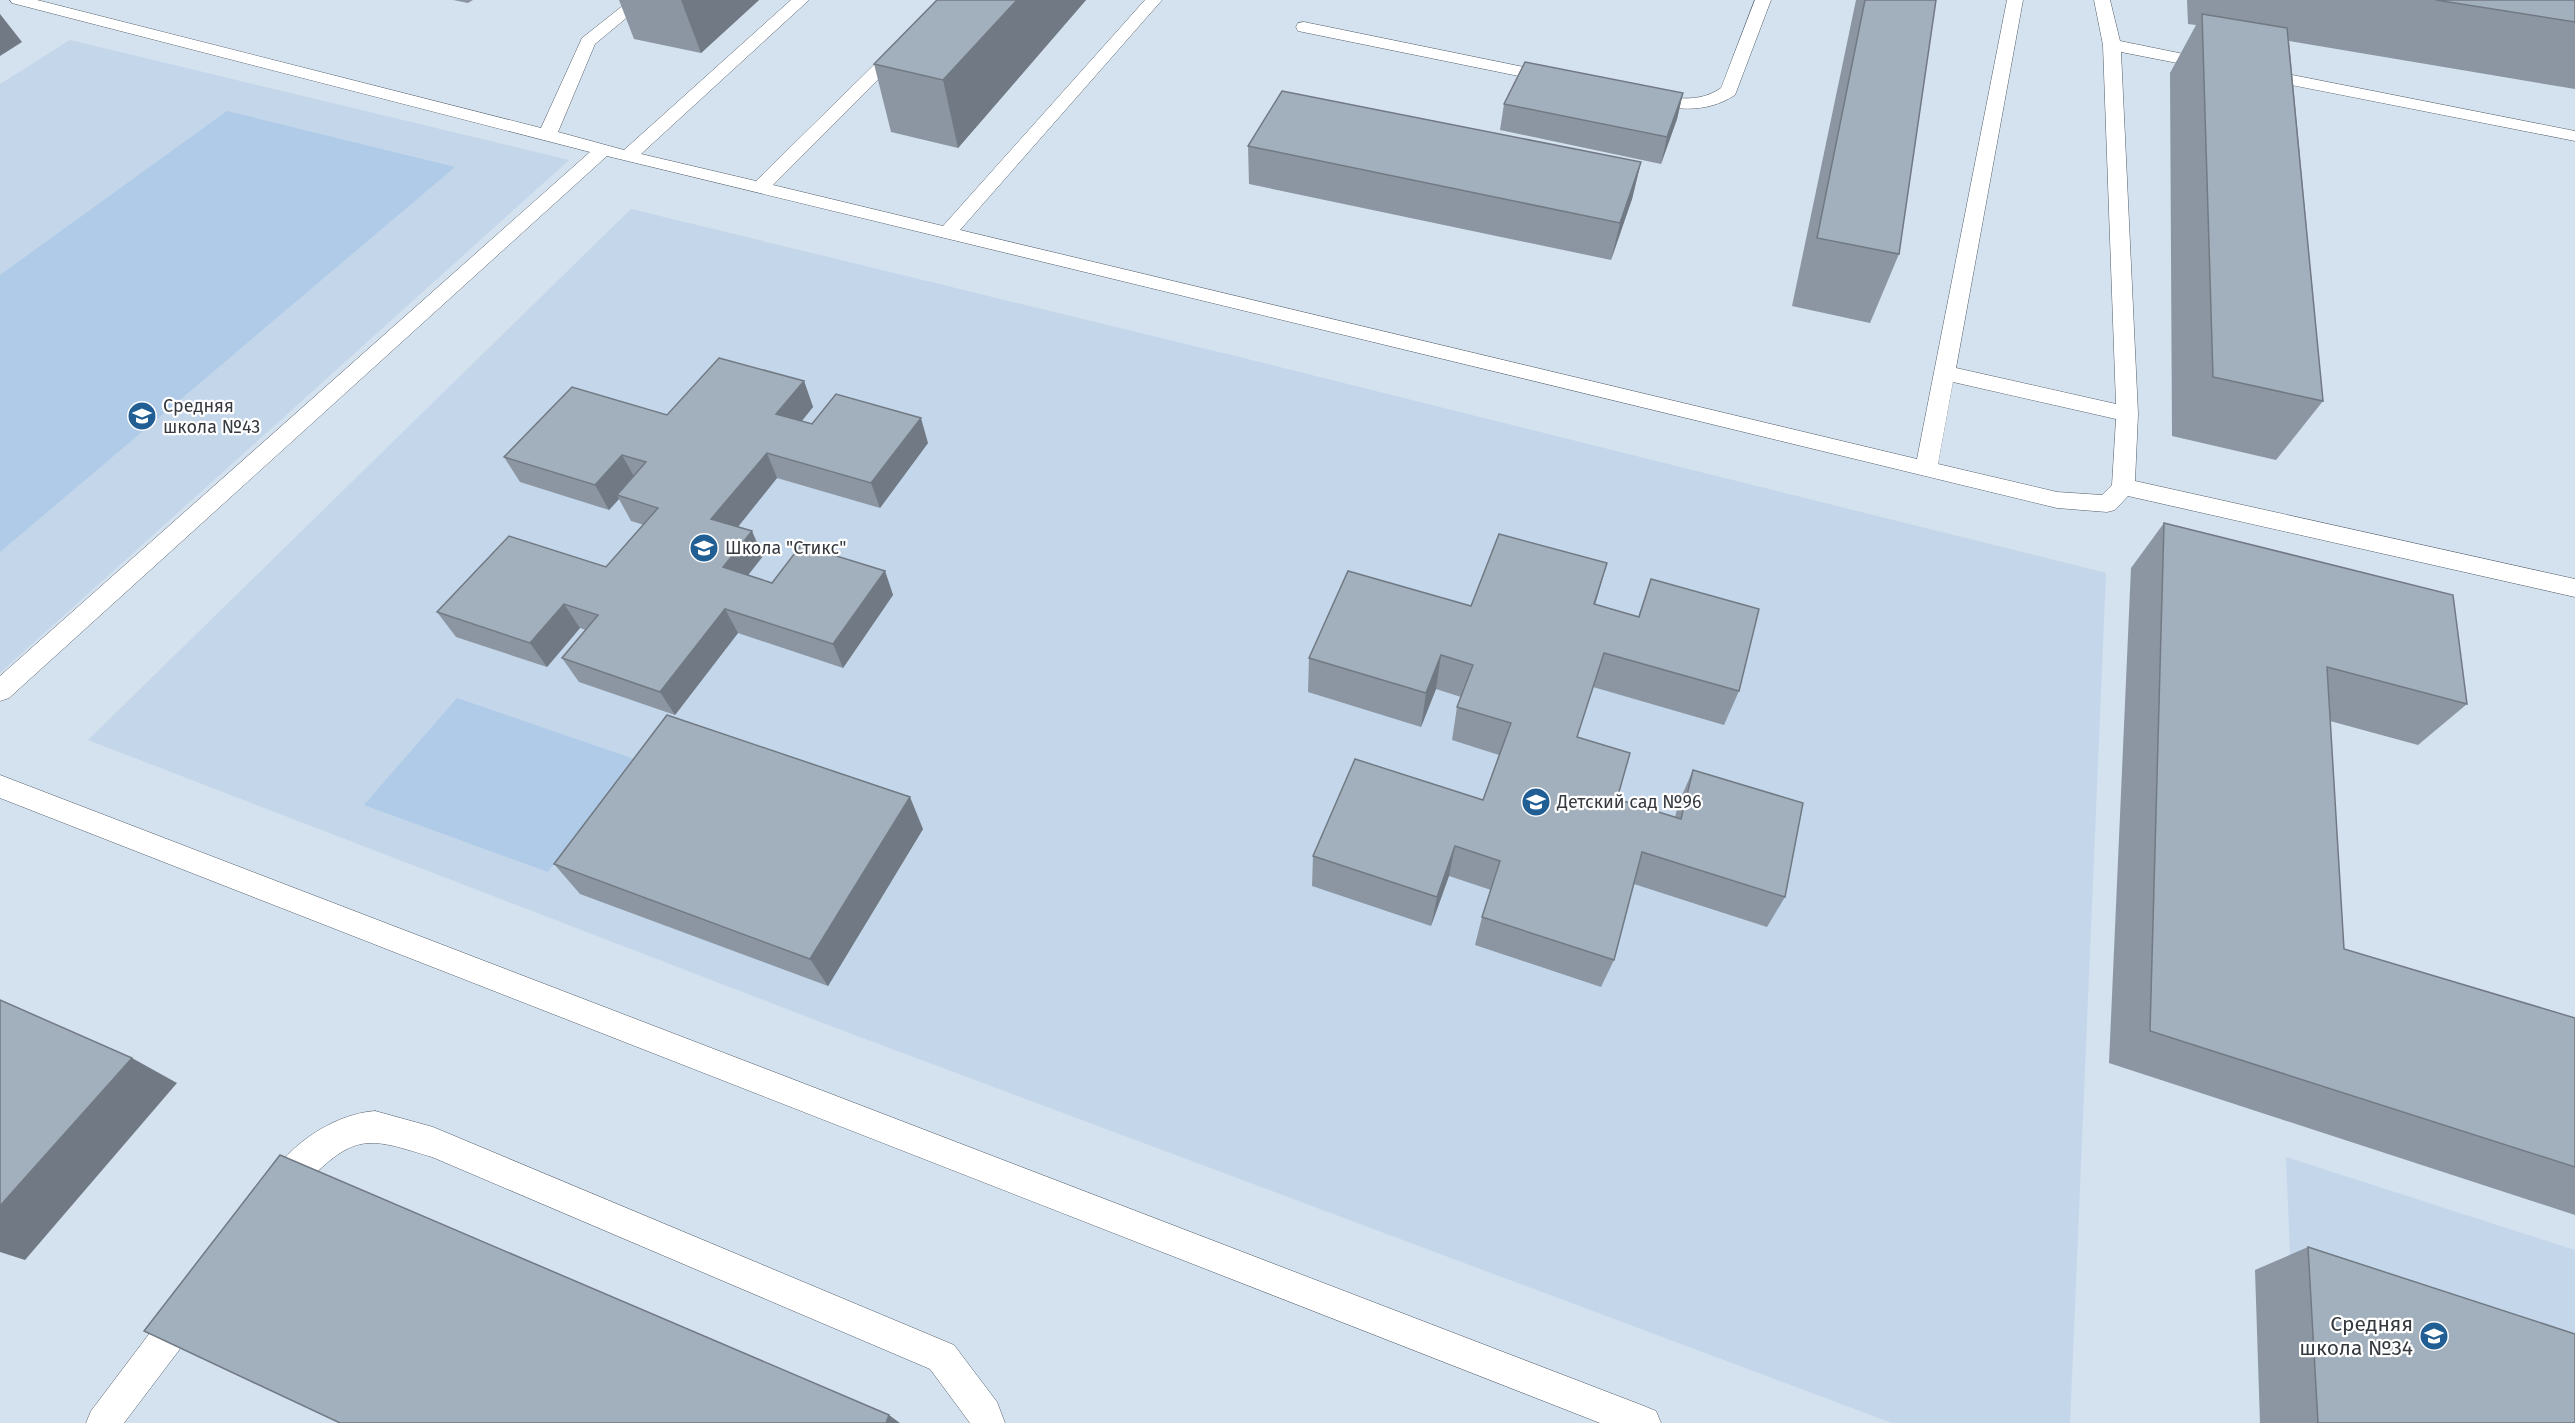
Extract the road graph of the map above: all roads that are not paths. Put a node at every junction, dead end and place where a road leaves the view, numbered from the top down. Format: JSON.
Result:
{"nodes":[{"id":1,"x":18,"y":0,"type":"edge"},
{"id":2,"x":640,"y":0,"type":"edge"},
{"id":3,"x":801,"y":0,"type":"edge"},
{"id":4,"x":949,"y":0,"type":"edge"},
{"id":5,"x":1154,"y":0,"type":"edge"},
{"id":6,"x":1763,"y":0,"type":"edge"},
{"id":7,"x":2015,"y":0,"type":"edge"},
{"id":8,"x":2102,"y":0,"type":"edge"},
{"id":9,"x":1304,"y":27,"type":"dead end"},
{"id":10,"x":2112,"y":45,"type":"junction"},
{"id":11,"x":1566,"y":81,"type":"edge"},
{"id":12,"x":1635,"y":95,"type":"edge"},
{"id":13,"x":547,"y":136,"type":"junction"},
{"id":14,"x":2575,"y":136,"type":"edge"},
{"id":15,"x":603,"y":150,"type":"junction"},
{"id":16,"x":628,"y":156,"type":"junction"},
{"id":17,"x":760,"y":189,"type":"junction"},
{"id":18,"x":947,"y":233,"type":"junction"},
{"id":19,"x":1945,"y":373,"type":"junction"},
{"id":20,"x":2127,"y":414,"type":"junction"},
{"id":21,"x":1926,"y":470,"type":"junction"},
{"id":22,"x":2123,"y":488,"type":"junction"},
{"id":23,"x":2575,"y":588,"type":"edge"},
{"id":24,"x":0,"y":691,"type":"edge"},
{"id":25,"x":0,"y":786,"type":"edge"},
{"id":26,"x":262,"y":1214,"type":"edge"},
{"id":27,"x":204,"y":1290,"type":"edge"},
{"id":28,"x":103,"y":1423,"type":"edge"},
{"id":29,"x":988,"y":1423,"type":"edge"},
{"id":30,"x":1644,"y":1423,"type":"edge"}],
"edges":[{"from":1,"to":13,"type":"lane"},
{"from":2,"to":13,"type":"lane"},
{"from":3,"to":16,"type":"lane"},
{"from":4,"to":17,"type":"lane"},
{"from":5,"to":18,"type":"lane"},
{"from":6,"to":12,"type":"lane"},
{"from":7,"to":19,"type":"lane"},
{"from":8,"to":10,"type":"lane"},
{"from":9,"to":11,"type":"lane"},
{"from":10,"to":14,"type":"lane"},
{"from":10,"to":20,"type":"lane"},
{"from":13,"to":15,"type":"lane"},
{"from":15,"to":16,"type":"lane"},
{"from":15,"to":24,"type":"lane"},
{"from":16,"to":17,"type":"lane"},
{"from":17,"to":18,"type":"lane"},
{"from":18,"to":21,"type":"lane"},
{"from":19,"to":20,"type":"lane"},
{"from":19,"to":21,"type":"lane"},
{"from":20,"to":22,"type":"lane"},
{"from":21,"to":22,"type":"lane"},
{"from":22,"to":23,"type":"lane"},
{"from":25,"to":30,"type":"lane"},
{"from":26,"to":29,"type":"lane"},
{"from":27,"to":28,"type":"lane"}]}
